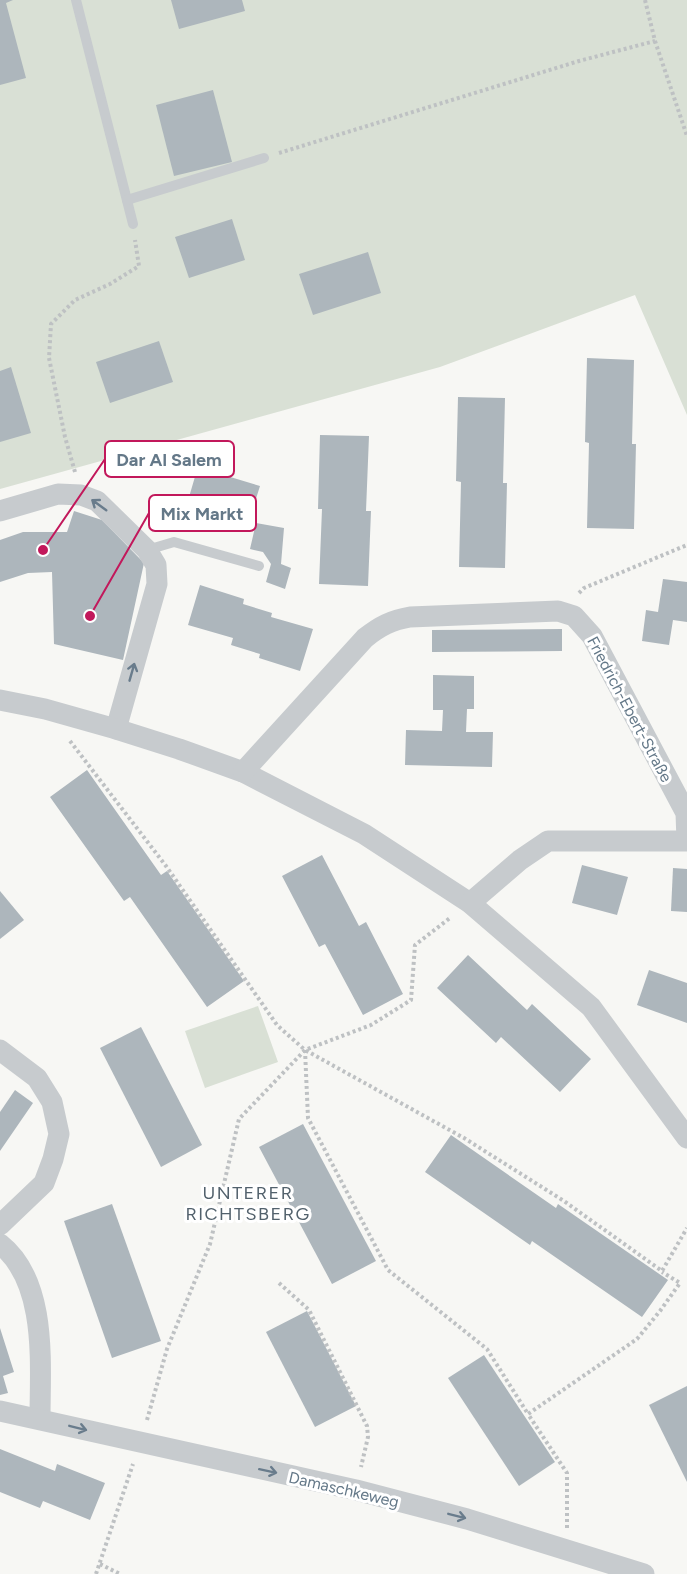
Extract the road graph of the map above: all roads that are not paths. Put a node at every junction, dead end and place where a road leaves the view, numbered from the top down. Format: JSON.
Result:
{"nodes":[{"id":1,"x":76,"y":0,"type":"edge"},
{"id":2,"x":264,"y":158,"type":"road end"},
{"id":3,"x":127,"y":200,"type":"junction"},
{"id":4,"x":133,"y":224,"type":"road end"},
{"id":5,"x":0,"y":511,"type":"edge"},
{"id":6,"x":147,"y":550,"type":"junction"},
{"id":7,"x":259,"y":566,"type":"dead end"},
{"id":8,"x":0,"y":700,"type":"edge"},
{"id":9,"x":116,"y":729,"type":"junction"},
{"id":10,"x":243,"y":772,"type":"junction"},
{"id":11,"x":687,"y":841,"type":"edge"},
{"id":12,"x":470,"y":903,"type":"junction"},
{"id":13,"x":0,"y":1050,"type":"edge"},
{"id":14,"x":687,"y":1138,"type":"edge"},
{"id":15,"x":0,"y":1225,"type":"edge"},
{"id":16,"x":0,"y":1244,"type":"edge"},
{"id":17,"x":0,"y":1411,"type":"edge"},
{"id":18,"x":40,"y":1419,"type":"junction"},
{"id":19,"x":644,"y":1574,"type":"edge"}],
"edges":[{"from":1,"to":3,"type":"lane"},
{"from":2,"to":3,"type":"lane"},
{"from":3,"to":4,"type":"lane"},
{"from":6,"to":5,"type":"street","one_way":true},
{"from":6,"to":7,"type":"lane"},
{"from":9,"to":6,"type":"street","one_way":true},
{"from":8,"to":9,"type":"street"},
{"from":9,"to":10,"type":"street"},
{"from":10,"to":11,"type":"street","name":"Friedrich-Ebert-Straße"},
{"from":10,"to":12,"type":"street"},
{"from":11,"to":12,"type":"street","name":"Friedrich-Ebert-Straße"},
{"from":12,"to":14,"type":"street"},
{"from":13,"to":15,"type":"street"},
{"from":16,"to":18,"type":"street"},
{"from":17,"to":18,"type":"street","name":"Damaschkeweg"},
{"from":18,"to":19,"type":"street","name":"Damaschkeweg","one_way":true}]}
